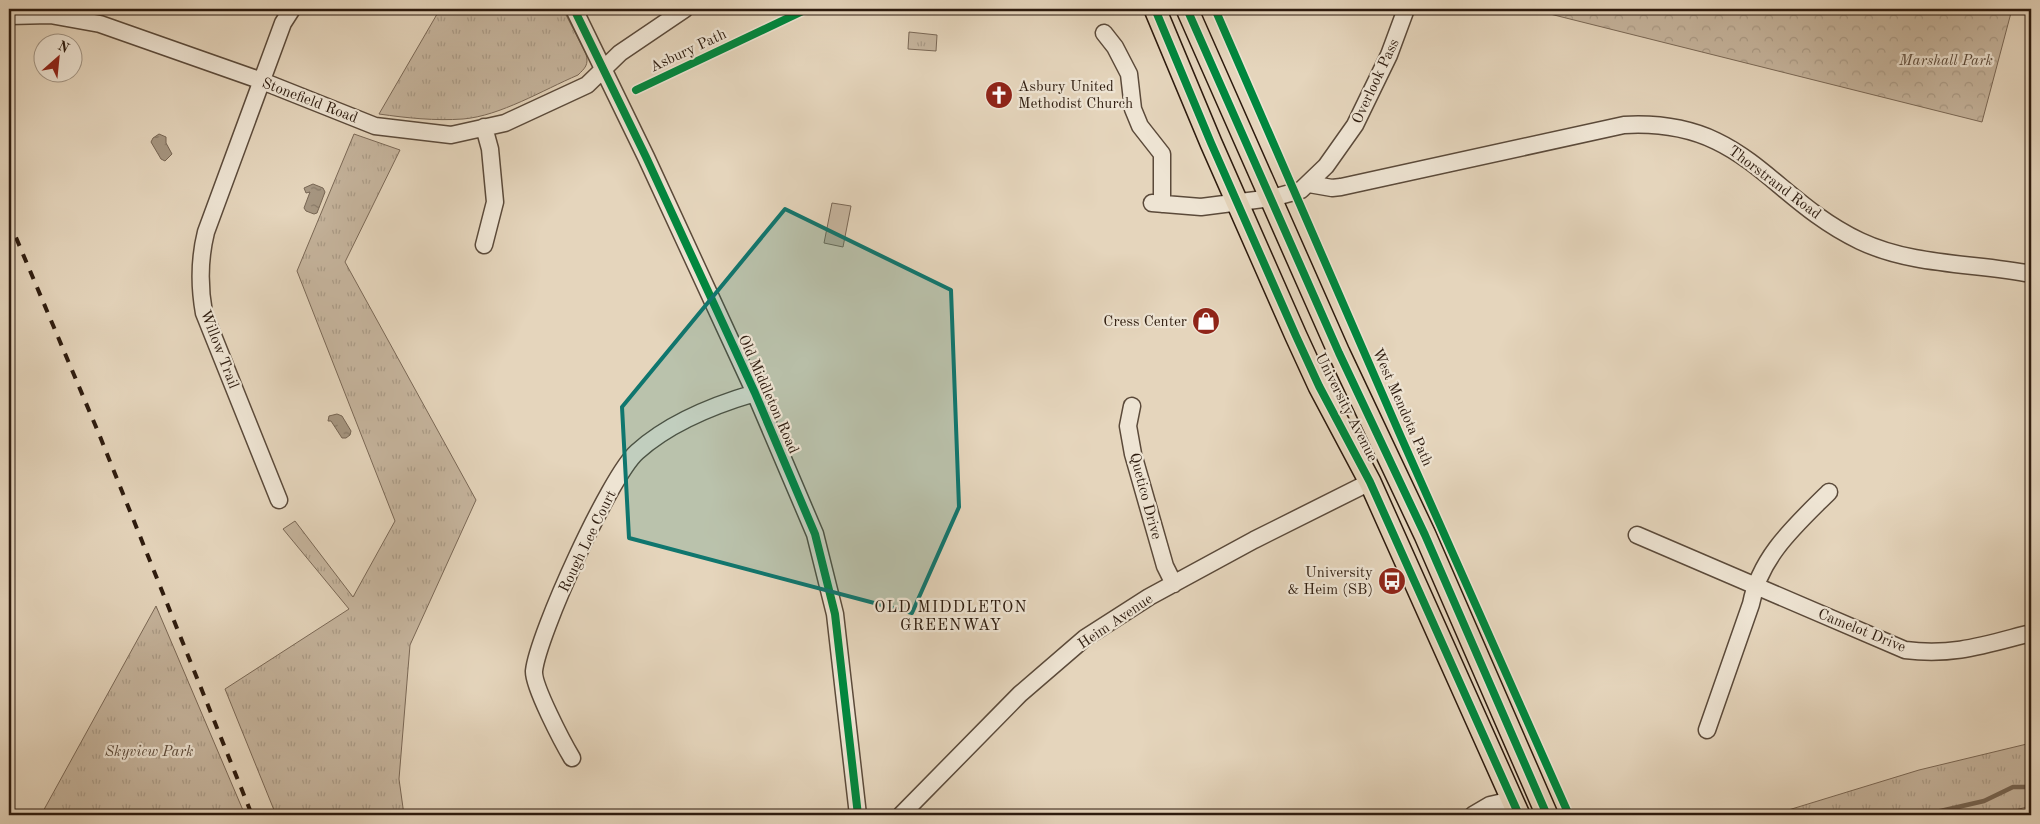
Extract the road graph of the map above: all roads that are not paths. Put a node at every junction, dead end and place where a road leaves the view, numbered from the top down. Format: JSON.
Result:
{"nodes":[{"id":1,"x":292,"y":9,"type":"edge"},
{"id":2,"x":574,"y":9,"type":"edge"},
{"id":3,"x":685,"y":9,"type":"edge"},
{"id":4,"x":1155,"y":9,"type":"edge"},
{"id":5,"x":1187,"y":9,"type":"edge"},
{"id":6,"x":1406,"y":9,"type":"edge"},
{"id":7,"x":80,"y":14,"type":"edge"},
{"id":8,"x":9,"y":16,"type":"edge"},
{"id":9,"x":1104,"y":33,"type":"dead end"},
{"id":10,"x":604,"y":70,"type":"junction"},
{"id":11,"x":262,"y":82,"type":"junction"},
{"id":12,"x":484,"y":127,"type":"junction"},
{"id":13,"x":1309,"y":184,"type":"junction"},
{"id":14,"x":1272,"y":198,"type":"junction"},
{"id":15,"x":1238,"y":203,"type":"junction"},
{"id":16,"x":484,"y":245,"type":"dead end"},
{"id":17,"x":2031,"y":274,"type":"edge"},
{"id":18,"x":755,"y":393,"type":"junction"},
{"id":19,"x":1132,"y":406,"type":"dead end"},
{"id":20,"x":1370,"y":482,"type":"junction"},
{"id":21,"x":1829,"y":492,"type":"dead end"},
{"id":22,"x":279,"y":500,"type":"dead end"},
{"id":23,"x":1637,"y":535,"type":"dead end"},
{"id":24,"x":1174,"y":584,"type":"junction"},
{"id":25,"x":1755,"y":585,"type":"junction"},
{"id":26,"x":1449,"y":591,"type":"junction"},
{"id":27,"x":2031,"y":632,"type":"edge"},
{"id":28,"x":1707,"y":730,"type":"dead end"},
{"id":29,"x":572,"y":758,"type":"dead end"},
{"id":30,"x":1515,"y":808,"type":"edge"},
{"id":31,"x":858,"y":815,"type":"edge"},
{"id":32,"x":901,"y":815,"type":"edge"},
{"id":33,"x":1473,"y":815,"type":"edge"},
{"id":34,"x":1535,"y":815,"type":"edge"},
{"id":35,"x":1548,"y":815,"type":"edge"}],
"edges":[{"from":1,"to":11,"type":"street","name":"Willow Trail"},
{"from":2,"to":10,"type":"street","name":"Old Middleton Road"},
{"from":3,"to":10,"type":"street","name":"Stonefield Road"},
{"from":4,"to":15,"type":"main road","name":"University Avenue"},
{"from":5,"to":14,"type":"main road","name":"University Avenue"},
{"from":6,"to":13,"type":"street","name":"Overlook Pass"},
{"from":7,"to":8,"type":"street","name":"Stonefield Road"},
{"from":7,"to":11,"type":"street","name":"Stonefield Road"},
{"from":9,"to":15,"type":"street","name":"Overlook Pass"},
{"from":10,"to":12,"type":"street","name":"Stonefield Road"},
{"from":10,"to":18,"type":"street","name":"Old Middleton Road"},
{"from":11,"to":12,"type":"street","name":"Stonefield Road"},
{"from":11,"to":22,"type":"street","name":"Willow Trail"},
{"from":12,"to":16,"type":"street"},
{"from":13,"to":14,"type":"street","name":"Overlook Pass"},
{"from":13,"to":17,"type":"street","name":"Thorstrand Road"},
{"from":14,"to":15,"type":"street","name":"Overlook Pass"},
{"from":14,"to":26,"type":"main road","name":"University Avenue"},
{"from":15,"to":20,"type":"main road","name":"University Avenue"},
{"from":18,"to":29,"type":"street","name":"Rough Lee Court"},
{"from":18,"to":31,"type":"street","name":"Old Middleton Road"},
{"from":19,"to":24,"type":"street","name":"Quetico Drive"},
{"from":20,"to":24,"type":"street","name":"Heim Avenue"},
{"from":20,"to":26,"type":"main road"},
{"from":20,"to":30,"type":"main road","name":"University Avenue"},
{"from":21,"to":25,"type":"street"},
{"from":23,"to":25,"type":"street","name":"Camelot Drive"},
{"from":24,"to":32,"type":"street","name":"Heim Avenue"},
{"from":25,"to":27,"type":"street","name":"Camelot Drive"},
{"from":25,"to":28,"type":"street"},
{"from":26,"to":35,"type":"main road","name":"University Avenue"},
{"from":30,"to":33,"type":"street"},
{"from":30,"to":34,"type":"main road"}]}
